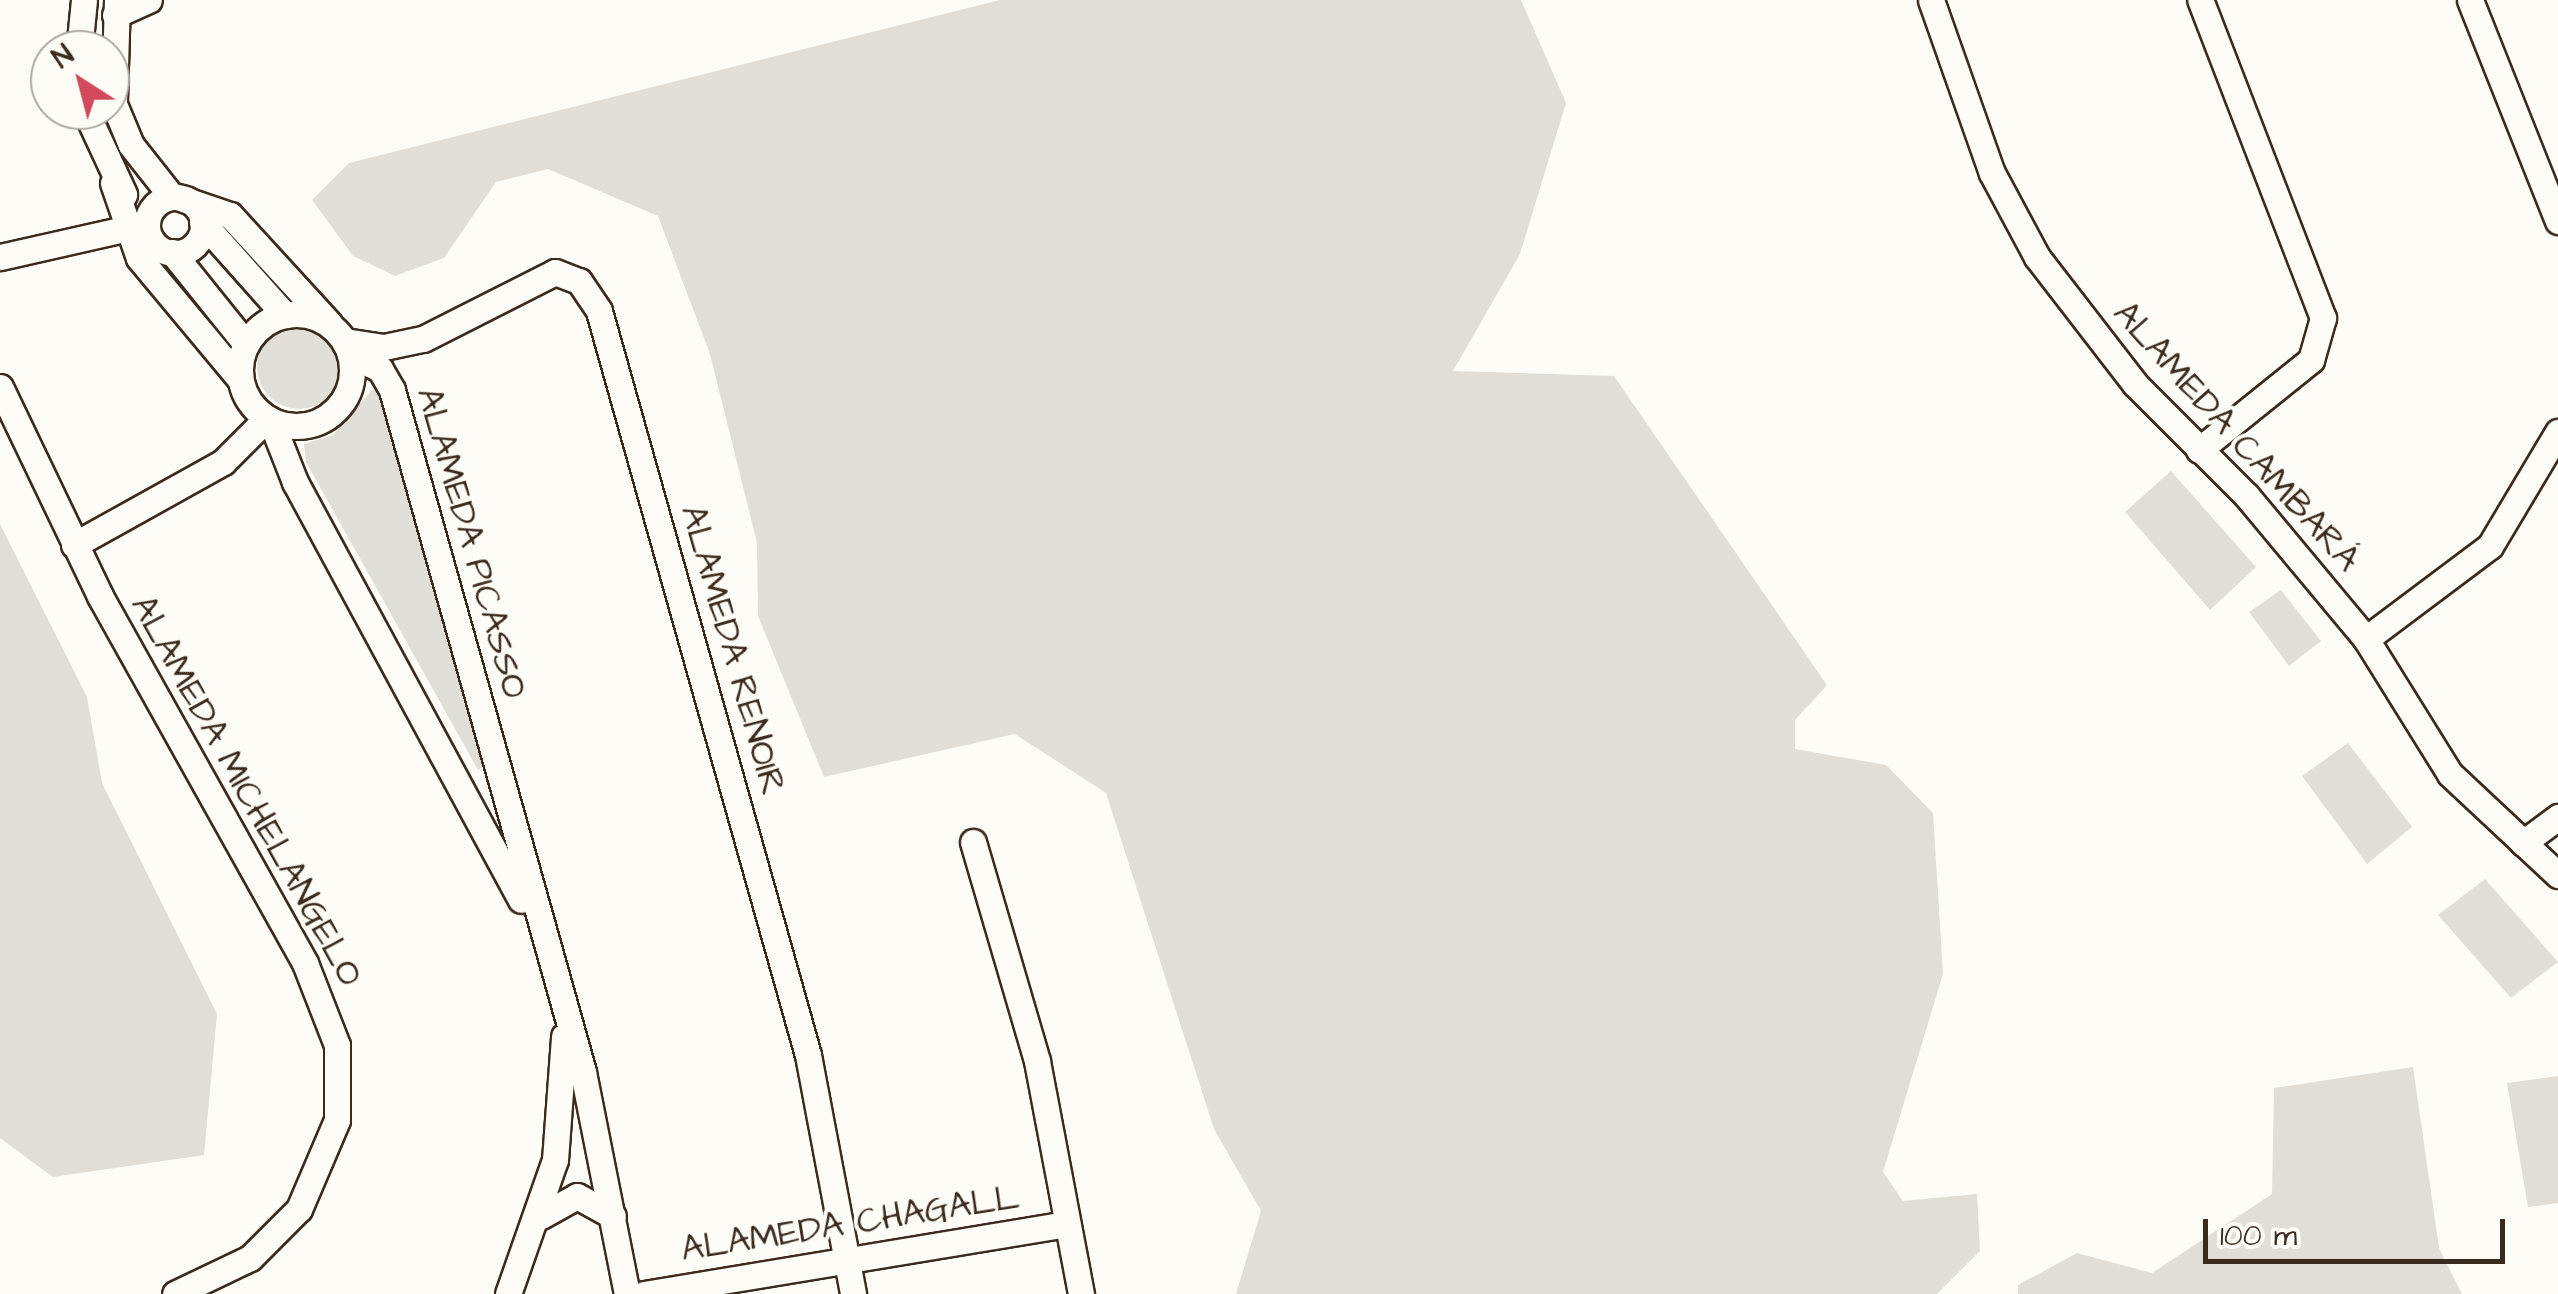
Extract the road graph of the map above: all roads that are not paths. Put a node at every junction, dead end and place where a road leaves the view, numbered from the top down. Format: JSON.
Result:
{"nodes":[{"id":1,"x":84,"y":0,"type":"edge"},
{"id":2,"x":149,"y":0,"type":"edge"},
{"id":3,"x":1931,"y":0,"type":"edge"},
{"id":4,"x":2200,"y":0,"type":"edge"},
{"id":5,"x":2470,"y":0,"type":"edge"},
{"id":6,"x":116,"y":8,"type":"edge"},
{"id":7,"x":81,"y":30,"type":"edge"},
{"id":8,"x":93,"y":130,"type":"edge"},
{"id":9,"x":174,"y":197,"type":"junction"},
{"id":10,"x":2558,"y":221,"type":"edge"},
{"id":11,"x":202,"y":222,"type":"junction"},
{"id":12,"x":140,"y":225,"type":"junction"},
{"id":13,"x":172,"y":252,"type":"junction"},
{"id":14,"x":0,"y":257,"type":"edge"},
{"id":15,"x":285,"y":314,"type":"junction"},
{"id":16,"x":342,"y":340,"type":"junction"},
{"id":17,"x":246,"y":344,"type":"junction"},
{"id":18,"x":239,"y":378,"type":"junction"},
{"id":19,"x":0,"y":387,"type":"edge"},
{"id":20,"x":269,"y":419,"type":"junction"},
{"id":21,"x":2558,"y":432,"type":"edge"},
{"id":22,"x":2200,"y":450,"type":"junction"},
{"id":23,"x":74,"y":545,"type":"junction"},
{"id":24,"x":2366,"y":639,"type":"junction"},
{"id":25,"x":499,"y":771,"type":"junction"},
{"id":26,"x":462,"y":784,"type":"junction"},
{"id":27,"x":2558,"y":818,"type":"edge"},
{"id":28,"x":973,"y":842,"type":"dead end"},
{"id":29,"x":2523,"y":843,"type":"junction"},
{"id":30,"x":2558,"y":876,"type":"edge"},
{"id":31,"x":550,"y":964,"type":"junction"},
{"id":32,"x":564,"y":1016,"type":"junction"},
{"id":33,"x":541,"y":1216,"type":"junction"},
{"id":34,"x":613,"y":1216,"type":"junction"},
{"id":35,"x":1067,"y":1224,"type":"junction"},
{"id":36,"x":850,"y":1260,"type":"junction"},
{"id":37,"x":175,"y":1294,"type":"edge"},
{"id":38,"x":508,"y":1294,"type":"edge"},
{"id":39,"x":627,"y":1294,"type":"edge"},
{"id":40,"x":644,"y":1294,"type":"edge"},
{"id":41,"x":853,"y":1294,"type":"edge"},
{"id":42,"x":1081,"y":1294,"type":"edge"}],
"edges":[{"from":1,"to":7,"type":"street"},
{"from":2,"to":6,"type":"street"},
{"from":3,"to":22,"type":"street","name":"ALAMEDA CAMBARÁ"},
{"from":4,"to":22,"type":"street"},
{"from":5,"to":10,"type":"street"},
{"from":6,"to":9,"type":"street"},
{"from":8,"to":12,"type":"street","name":"ALAMEDA PICASSO"},
{"from":9,"to":11,"type":"street"},
{"from":9,"to":12,"type":"street"},
{"from":9,"to":16,"type":"street","name":"ALAMEDA PICASSO"},
{"from":11,"to":13,"type":"street"},
{"from":11,"to":15,"type":"street"},
{"from":12,"to":13,"type":"street"},
{"from":12,"to":14,"type":"street"},
{"from":12,"to":18,"type":"street","name":"ALAMEDA PICASSO"},
{"from":13,"to":17,"type":"street"},
{"from":15,"to":16,"type":"street","name":"ALAMEDA PICASSO"},
{"from":15,"to":17,"type":"street"},
{"from":16,"to":20,"type":"street"},
{"from":16,"to":25,"type":"street","name":"ALAMEDA PICASSO"},
{"from":16,"to":36,"type":"street","name":"ALAMEDA RENOIR"},
{"from":17,"to":18,"type":"street"},
{"from":18,"to":20,"type":"street","name":"ALAMEDA PICASSO"},
{"from":19,"to":23,"type":"street","name":"ALAMEDA MICHELANGELO"},
{"from":20,"to":23,"type":"street"},
{"from":20,"to":26,"type":"street","name":"ALAMEDA PICASSO"},
{"from":21,"to":24,"type":"street"},
{"from":22,"to":24,"type":"street","name":"ALAMEDA CAMBARÁ"},
{"from":23,"to":37,"type":"street","name":"ALAMEDA MICHELANGELO"},
{"from":24,"to":29,"type":"street","name":"ALAMEDA CAMBARÁ"},
{"from":25,"to":26,"type":"street"},
{"from":25,"to":31,"type":"street","name":"ALAMEDA PICASSO"},
{"from":26,"to":31,"type":"street","name":"ALAMEDA PICASSO"},
{"from":27,"to":29,"type":"street"},
{"from":28,"to":35,"type":"street"},
{"from":29,"to":30,"type":"street","name":"ALAMEDA CAMBARÁ"},
{"from":31,"to":32,"type":"street","name":"ALAMEDA PICASSO"},
{"from":32,"to":33,"type":"street","name":"ALAMEDA PICASSO"},
{"from":32,"to":34,"type":"street","name":"ALAMEDA PICASSO"},
{"from":33,"to":34,"type":"street"},
{"from":33,"to":38,"type":"street","name":"ALAMEDA PICASSO"},
{"from":34,"to":39,"type":"street","name":"ALAMEDA PICASSO"},
{"from":35,"to":36,"type":"street","name":"ALAMEDA CHAGALL"},
{"from":35,"to":42,"type":"street"},
{"from":36,"to":40,"type":"street","name":"ALAMEDA CHAGALL"},
{"from":36,"to":41,"type":"street","name":"ALAMEDA RENOIR"}]}
